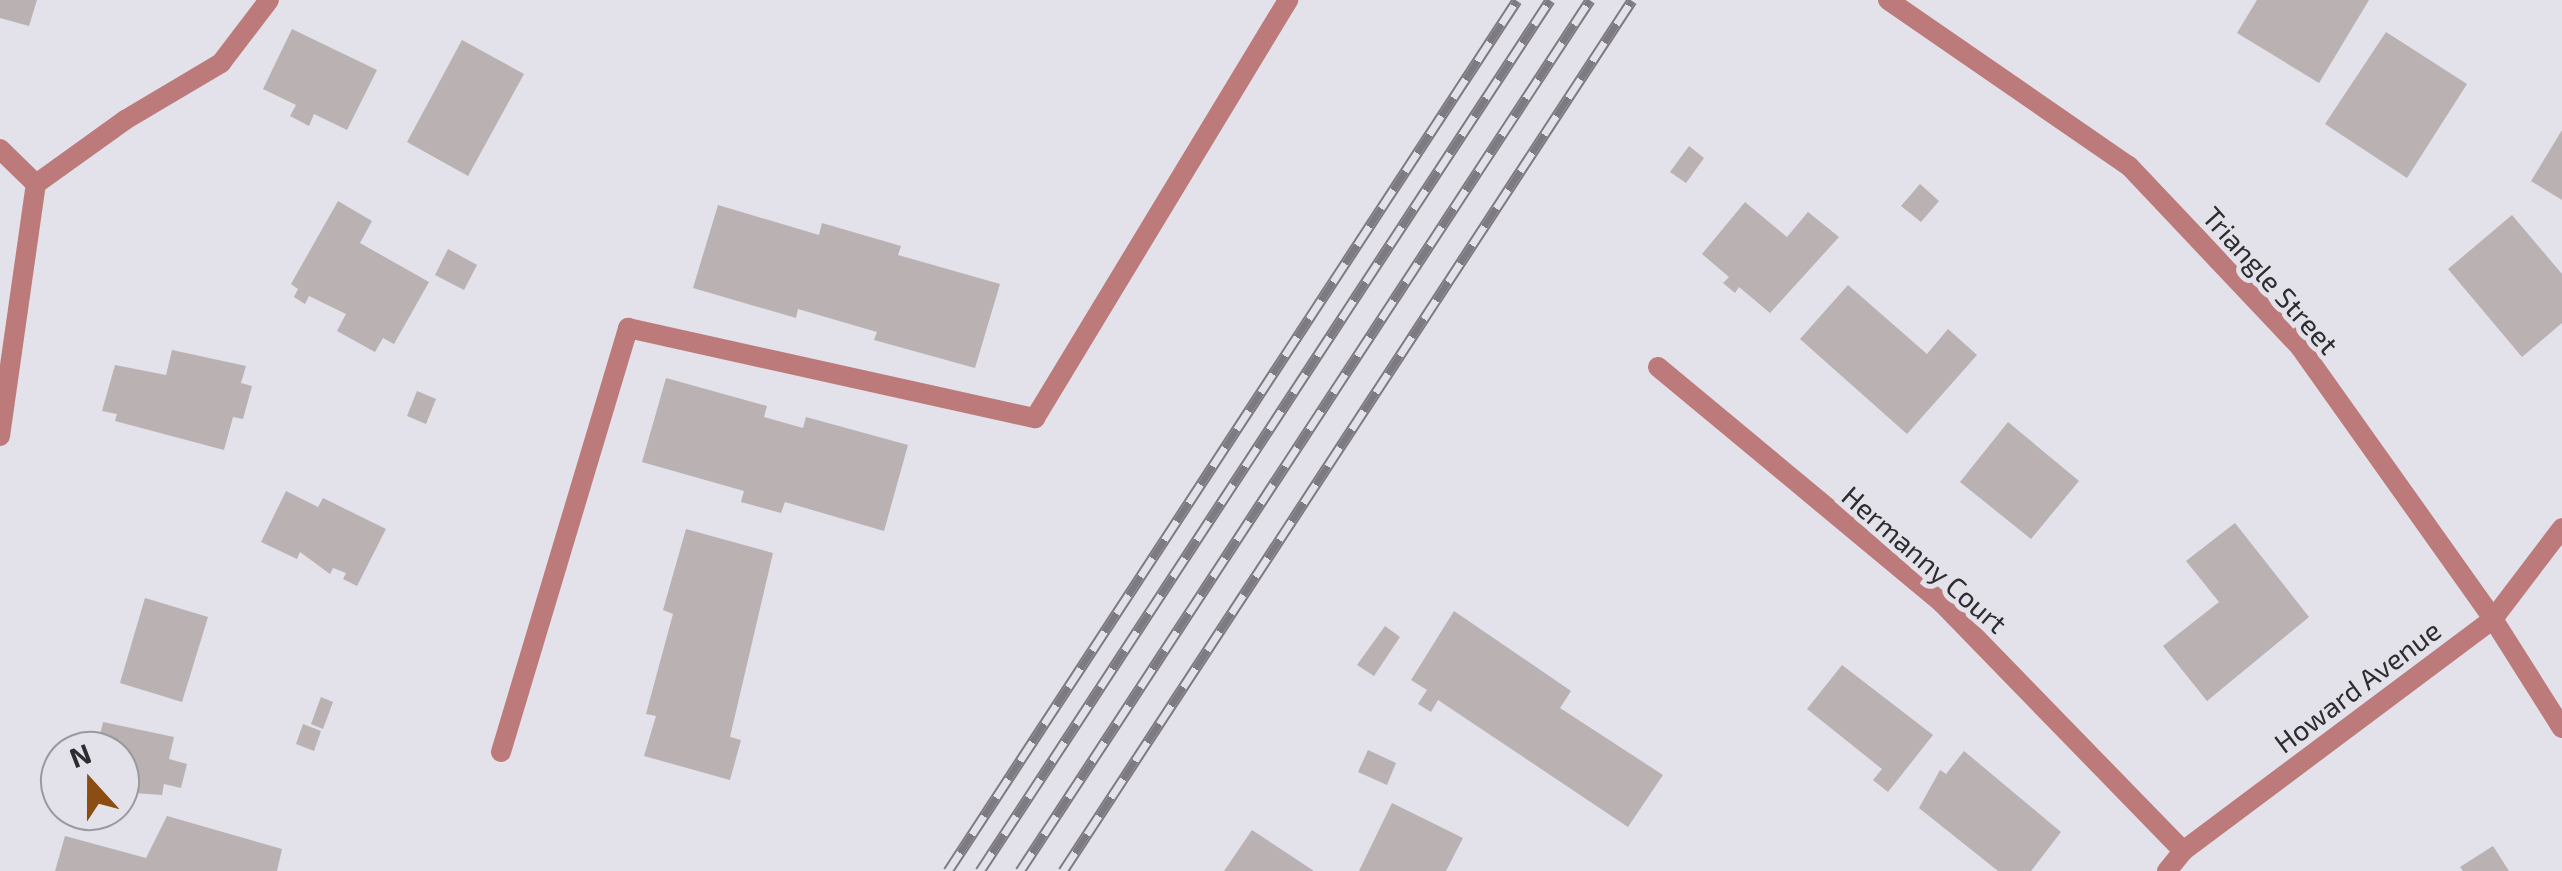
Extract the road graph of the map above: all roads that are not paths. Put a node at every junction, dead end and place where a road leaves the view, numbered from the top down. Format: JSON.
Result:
{"nodes":[{"id":1,"x":269,"y":0,"type":"edge"},
{"id":2,"x":1288,"y":0,"type":"edge"},
{"id":3,"x":1888,"y":0,"type":"edge"},
{"id":4,"x":0,"y":149,"type":"edge"},
{"id":5,"x":36,"y":184,"type":"junction"},
{"id":6,"x":1658,"y":367,"type":"dead end"},
{"id":7,"x":0,"y":436,"type":"edge"},
{"id":8,"x":2562,"y":528,"type":"edge"},
{"id":9,"x":2493,"y":619,"type":"junction"},
{"id":10,"x":2562,"y":728,"type":"edge"},
{"id":11,"x":501,"y":752,"type":"dead end"},
{"id":12,"x":2182,"y":851,"type":"junction"},
{"id":13,"x":2167,"y":871,"type":"edge"}],
"edges":[{"from":1,"to":5,"type":"street"},
{"from":2,"to":11,"type":"street"},
{"from":3,"to":9,"type":"street","name":"Triangle Street"},
{"from":4,"to":5,"type":"street"},
{"from":5,"to":7,"type":"street"},
{"from":6,"to":12,"type":"street","name":"Hermanny Court"},
{"from":8,"to":9,"type":"street","name":"Howard Avenue"},
{"from":9,"to":10,"type":"street","name":"Triangle Street"},
{"from":9,"to":12,"type":"street","name":"Howard Avenue"},
{"from":12,"to":13,"type":"street","name":"Howard Avenue"}]}
